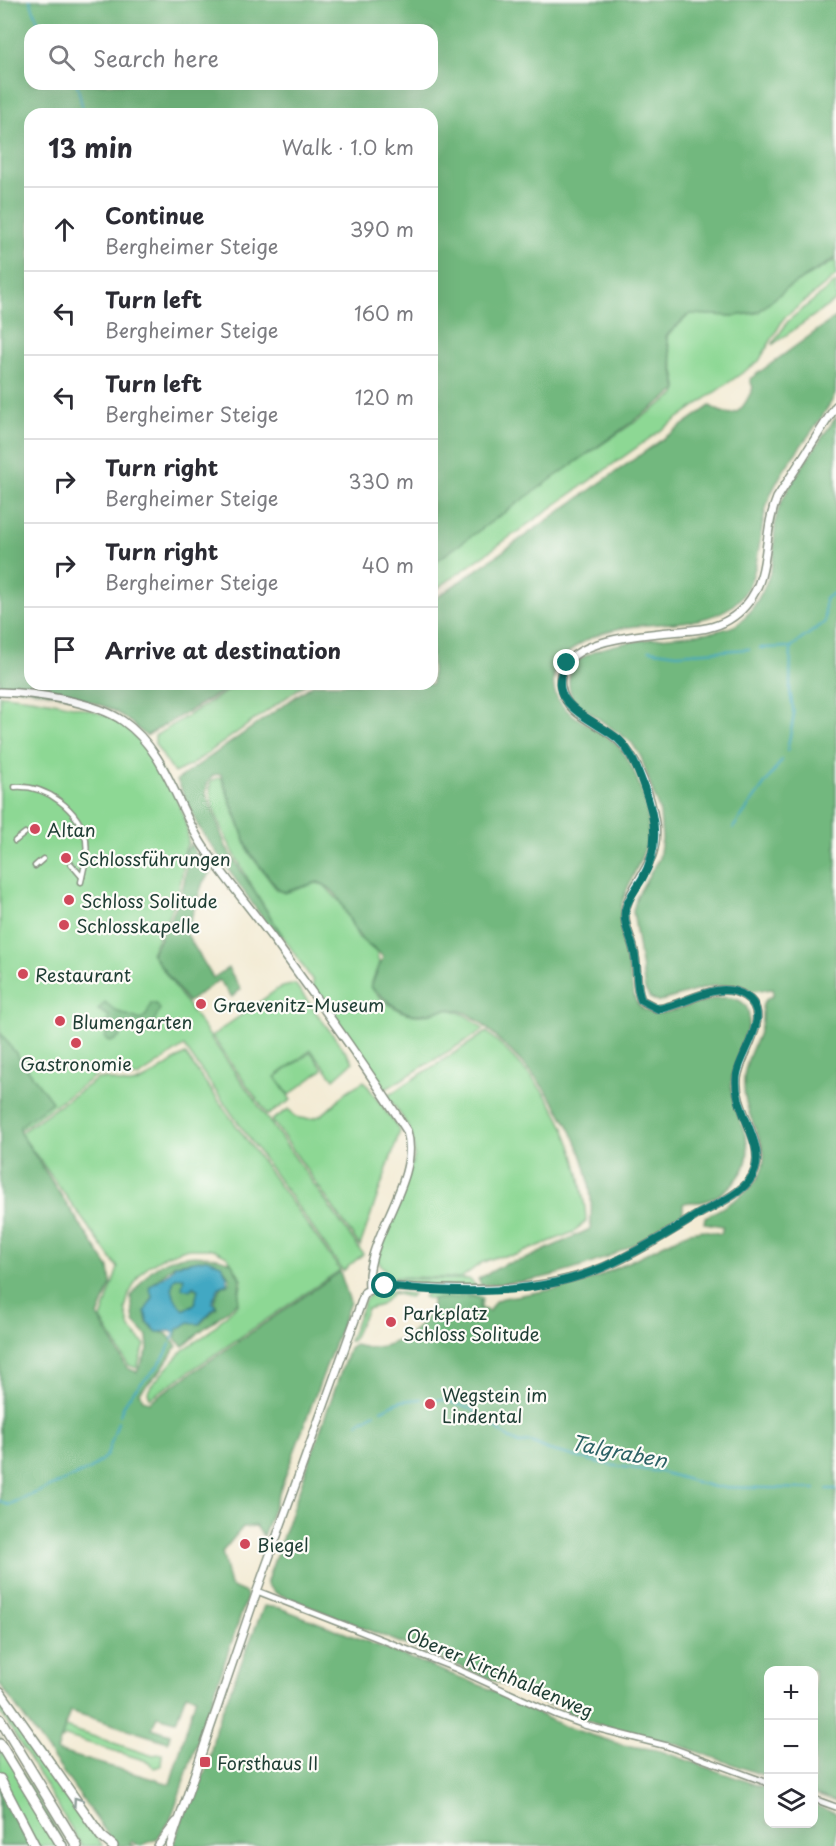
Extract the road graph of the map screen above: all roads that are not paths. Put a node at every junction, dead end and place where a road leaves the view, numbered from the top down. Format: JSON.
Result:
{"nodes":[{"id":1,"x":836,"y":406,"type":"edge"},
{"id":2,"x":0,"y":692,"type":"edge"},
{"id":3,"x":15,"y":788,"type":"dead end"},
{"id":4,"x":64,"y":805,"type":"junction"},
{"id":5,"x":58,"y":810,"type":"dead end"},
{"id":6,"x":83,"y":831,"type":"junction"},
{"id":7,"x":25,"y":833,"type":"dead end"},
{"id":8,"x":77,"y":835,"type":"dead end"},
{"id":9,"x":15,"y":841,"type":"dead end"},
{"id":10,"x":43,"y":859,"type":"dead end"},
{"id":11,"x":71,"y":864,"type":"dead end"},
{"id":12,"x":35,"y":866,"type":"dead end"},
{"id":13,"x":369,"y":1288,"type":"junction"},
{"id":14,"x":257,"y":1591,"type":"junction"},
{"id":15,"x":0,"y":1692,"type":"edge"},
{"id":16,"x":0,"y":1719,"type":"edge"},
{"id":17,"x":0,"y":1744,"type":"edge"},
{"id":18,"x":0,"y":1779,"type":"edge"},
{"id":19,"x":764,"y":1782,"type":"edge"},
{"id":20,"x":818,"y":1801,"type":"edge"},
{"id":21,"x":836,"y":1807,"type":"edge"},
{"id":22,"x":178,"y":1820,"type":"junction"},
{"id":23,"x":101,"y":1836,"type":"junction"},
{"id":24,"x":35,"y":1846,"type":"edge"},
{"id":25,"x":62,"y":1846,"type":"edge"},
{"id":26,"x":77,"y":1846,"type":"edge"},
{"id":27,"x":108,"y":1846,"type":"edge"},
{"id":28,"x":113,"y":1846,"type":"edge"},
{"id":29,"x":158,"y":1846,"type":"edge"},
{"id":30,"x":170,"y":1846,"type":"edge"}],
"edges":[{"from":1,"to":13,"type":"street"},
{"from":2,"to":13,"type":"street"},
{"from":3,"to":4,"type":"street"},
{"from":4,"to":5,"type":"street"},
{"from":4,"to":6,"type":"street"},
{"from":6,"to":8,"type":"street"},
{"from":6,"to":11,"type":"street"},
{"from":7,"to":9,"type":"street"},
{"from":10,"to":12,"type":"street"},
{"from":13,"to":14,"type":"street"},
{"from":14,"to":19,"type":"street","name":"Oberer Kirchhaldenweg"},
{"from":14,"to":22,"type":"street"},
{"from":23,"to":15,"type":"highway","one_way":true},
{"from":16,"to":26,"type":"highway"},
{"from":17,"to":25,"type":"highway"},
{"from":18,"to":24,"type":"highway"},
{"from":20,"to":21,"type":"street"},
{"from":22,"to":29,"type":"street"},
{"from":22,"to":30,"type":"street"},
{"from":23,"to":27,"type":"highway"},
{"from":23,"to":28,"type":"highway"}]}
